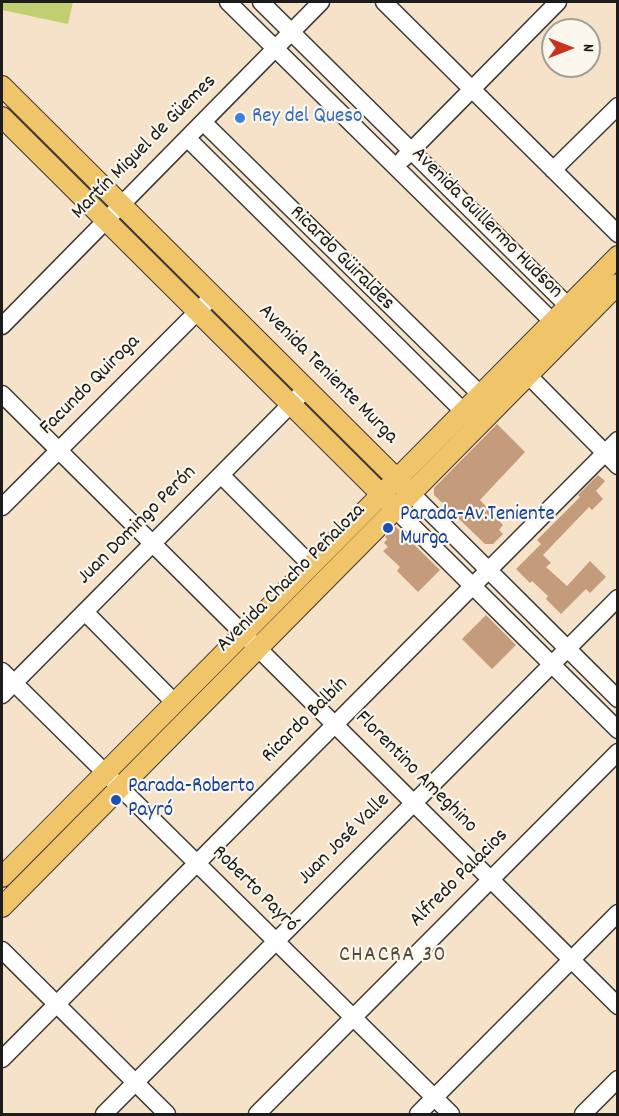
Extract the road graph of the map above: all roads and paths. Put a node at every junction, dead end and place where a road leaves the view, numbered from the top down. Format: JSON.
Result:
{"nodes":[{"id":1,"x":228,"y":2,"type":"edge"},
{"id":2,"x":261,"y":2,"type":"edge"},
{"id":3,"x":321,"y":2,"type":"edge"},
{"id":4,"x":558,"y":2,"type":"edge"},
{"id":5,"x":394,"y":5,"type":"edge"},
{"id":6,"x":291,"y":32,"type":"junction"},
{"id":7,"x":275,"y":49,"type":"junction"},
{"id":8,"x":2,"y":86,"type":"edge"},
{"id":9,"x":471,"y":88,"type":"junction"},
{"id":10,"x":618,"y":106,"type":"edge"},
{"id":11,"x":2,"y":117,"type":"edge"},
{"id":12,"x":203,"y":122,"type":"junction"},
{"id":13,"x":187,"y":138,"type":"junction"},
{"id":14,"x":410,"y":150,"type":"junction"},
{"id":15,"x":396,"y":167,"type":"junction"},
{"id":16,"x":553,"y":170,"type":"junction"},
{"id":17,"x":121,"y":205,"type":"junction"},
{"id":18,"x":106,"y":220,"type":"junction"},
{"id":19,"x":618,"y":234,"type":"edge"},
{"id":20,"x":323,"y":240,"type":"junction"},
{"id":21,"x":307,"y":256,"type":"junction"},
{"id":22,"x":618,"y":256,"type":"edge"},
{"id":23,"x":618,"y":284,"type":"edge"},
{"id":24,"x":213,"y":296,"type":"junction"},
{"id":25,"x":568,"y":306,"type":"junction"},
{"id":26,"x":394,"y":310,"type":"junction"},
{"id":27,"x":197,"y":311,"type":"junction"},
{"id":28,"x":553,"y":322,"type":"junction"},
{"id":29,"x":2,"y":326,"type":"edge"},
{"id":30,"x":378,"y":327,"type":"junction"},
{"id":31,"x":575,"y":327,"type":"junction"},
{"id":32,"x":521,"y":368,"type":"junction"},
{"id":33,"x":306,"y":389,"type":"junction"},
{"id":34,"x":2,"y":394,"type":"edge"},
{"id":35,"x":480,"y":394,"type":"junction"},
{"id":36,"x":290,"y":404,"type":"junction"},
{"id":37,"x":464,"y":411,"type":"junction"},
{"id":38,"x":618,"y":440,"type":"edge"},
{"id":39,"x":58,"y":450,"type":"junction"},
{"id":40,"x":604,"y":453,"type":"junction"},
{"id":41,"x":618,"y":466,"type":"edge"},
{"id":42,"x":221,"y":474,"type":"junction"},
{"id":43,"x":397,"y":479,"type":"junction"},
{"id":44,"x":411,"y":493,"type":"junction"},
{"id":45,"x":381,"y":494,"type":"junction"},
{"id":46,"x":2,"y":507,"type":"edge"},
{"id":47,"x":395,"y":509,"type":"junction"},
{"id":48,"x":152,"y":544,"type":"junction"},
{"id":49,"x":311,"y":565,"type":"junction"},
{"id":50,"x":488,"y":570,"type":"junction"},
{"id":51,"x":473,"y":586,"type":"junction"},
{"id":52,"x":618,"y":598,"type":"edge"},
{"id":53,"x":85,"y":612,"type":"junction"},
{"id":54,"x":243,"y":634,"type":"junction"},
{"id":55,"x":258,"y":648,"type":"junction"},
{"id":56,"x":567,"y":649,"type":"junction"},
{"id":57,"x":551,"y":664,"type":"junction"},
{"id":58,"x":2,"y":671,"type":"edge"},
{"id":59,"x":14,"y":683,"type":"junction"},
{"id":60,"x":2,"y":696,"type":"edge"},
{"id":61,"x":618,"y":699,"type":"edge"},
{"id":62,"x":175,"y":703,"type":"junction"},
{"id":63,"x":334,"y":725,"type":"junction"},
{"id":64,"x":618,"y":730,"type":"edge"},
{"id":65,"x":618,"y":752,"type":"edge"},
{"id":66,"x":105,"y":773,"type":"junction"},
{"id":67,"x":119,"y":788,"type":"junction"},
{"id":68,"x":413,"y":803,"type":"junction"},
{"id":69,"x":196,"y":863,"type":"junction"},
{"id":70,"x":2,"y":878,"type":"edge"},
{"id":71,"x":490,"y":880,"type":"junction"},
{"id":72,"x":2,"y":907,"type":"edge"},
{"id":73,"x":618,"y":913,"type":"edge"},
{"id":74,"x":275,"y":942,"type":"junction"},
{"id":75,"x":2,"y":950,"type":"edge"},
{"id":76,"x":571,"y":960,"type":"junction"},
{"id":77,"x":56,"y":1004,"type":"junction"},
{"id":78,"x":618,"y":1006,"type":"edge"},
{"id":79,"x":352,"y":1019,"type":"junction"},
{"id":80,"x":2,"y":1059,"type":"edge"},
{"id":81,"x":618,"y":1079,"type":"edge"},
{"id":82,"x":135,"y":1083,"type":"junction"},
{"id":83,"x":434,"y":1098,"type":"junction"},
{"id":84,"x":104,"y":1114,"type":"edge"},
{"id":85,"x":167,"y":1114,"type":"edge"},
{"id":86,"x":257,"y":1114,"type":"edge"},
{"id":87,"x":418,"y":1114,"type":"edge"},
{"id":88,"x":451,"y":1114,"type":"edge"},
{"id":89,"x":583,"y":1114,"type":"edge"}],
"edges":[{"from":1,"to":7,"type":"street","name":"Avenida Guillermo Hudson"},
{"from":2,"to":6,"type":"street","name":"Avenida Guillermo Hudson"},
{"from":3,"to":6,"type":"street","name":"Martín Miguel de Güemes"},
{"from":4,"to":9,"type":"street"},
{"from":5,"to":9,"type":"street"},
{"from":6,"to":7,"type":"street","name":"Martín Miguel de Güemes"},
{"from":6,"to":14,"type":"street","name":"Avenida Guillermo Hudson"},
{"from":7,"to":12,"type":"street","name":"Martín Miguel de Güemes"},
{"from":7,"to":15,"type":"street","name":"Avenida Guillermo Hudson"},
{"from":8,"to":17,"type":"main road","name":"Avenida Teniente Murga"},
{"from":9,"to":14,"type":"street"},
{"from":9,"to":16,"type":"street"},
{"from":10,"to":16,"type":"street"},
{"from":11,"to":18,"type":"main road"},
{"from":12,"to":13,"type":"street","name":"Martín Miguel de Güemes"},
{"from":12,"to":20,"type":"street","name":"Ricardo Güiraldes"},
{"from":13,"to":17,"type":"street","name":"Martín Miguel de Güemes"},
{"from":13,"to":21,"type":"street","name":"Ricardo Güiraldes"},
{"from":14,"to":15,"type":"street"},
{"from":14,"to":25,"type":"street","name":"Avenida Guillermo Hudson"},
{"from":15,"to":28,"type":"street","name":"Avenida Guillermo Hudson"},
{"from":16,"to":19,"type":"street"},
{"from":17,"to":18,"type":"street","name":"Martín Miguel de Güemes"},
{"from":17,"to":24,"type":"main road","name":"Avenida Teniente Murga"},
{"from":18,"to":27,"type":"main road"},
{"from":18,"to":29,"type":"street","name":"Martín Miguel de Güemes"},
{"from":20,"to":21,"type":"street"},
{"from":20,"to":26,"type":"street","name":"Ricardo Güiraldes"},
{"from":21,"to":30,"type":"street","name":"Ricardo Güiraldes"},
{"from":22,"to":25,"type":"main road","name":"Avenida Chacho Peñaloza"},
{"from":23,"to":31,"type":"main road","name":"Avenida Chacho Peñaloza"},
{"from":24,"to":27,"type":"street","name":"Facundo Quiroga"},
{"from":24,"to":33,"type":"main road","name":"Avenida Teniente Murga"},
{"from":25,"to":28,"type":"main road","name":"Avenida Chacho Peñaloza"},
{"from":25,"to":31,"type":"street","name":"Avenida Guillermo Hudson"},
{"from":26,"to":30,"type":"street"},
{"from":26,"to":35,"type":"street","name":"Ricardo Güiraldes"},
{"from":27,"to":36,"type":"main road"},
{"from":27,"to":39,"type":"street","name":"Facundo Quiroga"},
{"from":28,"to":31,"type":"street","name":"Avenida Guillermo Hudson"},
{"from":28,"to":32,"type":"main road","name":"Avenida Chacho Peñaloza"},
{"from":30,"to":37,"type":"street","name":"Ricardo Güiraldes"},
{"from":31,"to":32,"type":"main road","name":"Avenida Chacho Peñaloza"},
{"from":32,"to":35,"type":"main road","name":"Avenida Chacho Peñaloza"},
{"from":32,"to":40,"type":"street"},
{"from":32,"to":44,"type":"main road","name":"Avenida Chacho Peñaloza"},
{"from":33,"to":36,"type":"street","name":"Juan Domingo Perón"},
{"from":33,"to":43,"type":"main road","name":"Avenida Teniente Murga"},
{"from":34,"to":39,"type":"street","name":"Florentino Ameghino"},
{"from":35,"to":37,"type":"main road","name":"Avenida Chacho Peñaloza"},
{"from":36,"to":42,"type":"street","name":"Juan Domingo Perón"},
{"from":36,"to":45,"type":"main road"},
{"from":37,"to":43,"type":"main road","name":"Avenida Chacho Peñaloza"},
{"from":38,"to":40,"type":"street","name":"Ricardo Balbín"},
{"from":39,"to":46,"type":"street","name":"Facundo Quiroga"},
{"from":39,"to":48,"type":"street","name":"Florentino Ameghino"},
{"from":40,"to":41,"type":"street"},
{"from":40,"to":50,"type":"street","name":"Ricardo Balbín"},
{"from":42,"to":48,"type":"street","name":"Juan Domingo Perón"},
{"from":42,"to":49,"type":"street"},
{"from":43,"to":44,"type":"main road","name":"Avenida Teniente Murga"},
{"from":43,"to":45,"type":"main road","name":"Avenida Chacho Peñaloza"},
{"from":44,"to":47,"type":"main road","name":"Avenida Chacho Peñaloza"},
{"from":44,"to":50,"type":"street","name":"Avenida Teniente Murga"},
{"from":45,"to":47,"type":"main road"},
{"from":45,"to":49,"type":"main road","name":"Avenida Chacho Peñaloza"},
{"from":47,"to":51,"type":"street"},
{"from":47,"to":55,"type":"main road","name":"Avenida Chacho Peñaloza"},
{"from":48,"to":53,"type":"street","name":"Juan Domingo Perón"},
{"from":48,"to":54,"type":"street","name":"Florentino Ameghino"},
{"from":49,"to":54,"type":"main road","name":"Avenida Chacho Peñaloza"},
{"from":50,"to":51,"type":"street","name":"Ricardo Balbín"},
{"from":50,"to":56,"type":"street","name":"Avenida Teniente Murga"},
{"from":51,"to":57,"type":"street"},
{"from":51,"to":63,"type":"street","name":"Ricardo Balbín"},
{"from":52,"to":56,"type":"street","name":"Juan José Valle"},
{"from":53,"to":59,"type":"street","name":"Juan Domingo Perón"},
{"from":53,"to":62,"type":"street"},
{"from":54,"to":55,"type":"street","name":"Florentino Ameghino"},
{"from":54,"to":62,"type":"main road","name":"Avenida Chacho Peñaloza"},
{"from":55,"to":63,"type":"street","name":"Florentino Ameghino"},
{"from":55,"to":67,"type":"main road","name":"Avenida Chacho Peñaloza"},
{"from":56,"to":57,"type":"street","name":"Juan José Valle"},
{"from":56,"to":61,"type":"street","name":"Avenida Teniente Murga"},
{"from":57,"to":64,"type":"street"},
{"from":57,"to":68,"type":"street","name":"Juan José Valle"},
{"from":58,"to":59,"type":"street","name":"Roberto Payró"},
{"from":59,"to":60,"type":"street","name":"Juan Domingo Perón"},
{"from":59,"to":66,"type":"street","name":"Roberto Payró"},
{"from":62,"to":66,"type":"main road","name":"Avenida Chacho Peñaloza"},
{"from":63,"to":68,"type":"street","name":"Florentino Ameghino"},
{"from":63,"to":69,"type":"street","name":"Ricardo Balbín"},
{"from":65,"to":71,"type":"street","name":"Alfredo Palacios"},
{"from":66,"to":67,"type":"street","name":"Roberto Payró"},
{"from":66,"to":70,"type":"main road","name":"Avenida Chacho Peñaloza"},
{"from":67,"to":69,"type":"street","name":"Roberto Payró"},
{"from":67,"to":72,"type":"main road","name":"Avenida Chacho Peñaloza"},
{"from":68,"to":71,"type":"street","name":"Florentino Ameghino"},
{"from":68,"to":74,"type":"street","name":"Juan José Valle"},
{"from":69,"to":74,"type":"street","name":"Roberto Payró"},
{"from":69,"to":77,"type":"street","name":"Ricardo Balbín"},
{"from":71,"to":76,"type":"street","name":"Florentino Ameghino"},
{"from":71,"to":79,"type":"street","name":"Alfredo Palacios"},
{"from":73,"to":76,"type":"street"},
{"from":74,"to":79,"type":"street","name":"Roberto Payró"},
{"from":74,"to":82,"type":"street","name":"Juan José Valle"},
{"from":75,"to":77,"type":"street"},
{"from":76,"to":78,"type":"street","name":"Florentino Ameghino"},
{"from":76,"to":83,"type":"street"},
{"from":77,"to":80,"type":"street","name":"Ricardo Balbín"},
{"from":77,"to":82,"type":"street"},
{"from":79,"to":83,"type":"street","name":"Roberto Payró"},
{"from":79,"to":86,"type":"street","name":"Alfredo Palacios"},
{"from":81,"to":89,"type":"street"},
{"from":82,"to":84,"type":"street","name":"Juan José Valle"},
{"from":82,"to":85,"type":"street"},
{"from":83,"to":87,"type":"street"},
{"from":83,"to":88,"type":"street","name":"Roberto Payró"}]}
